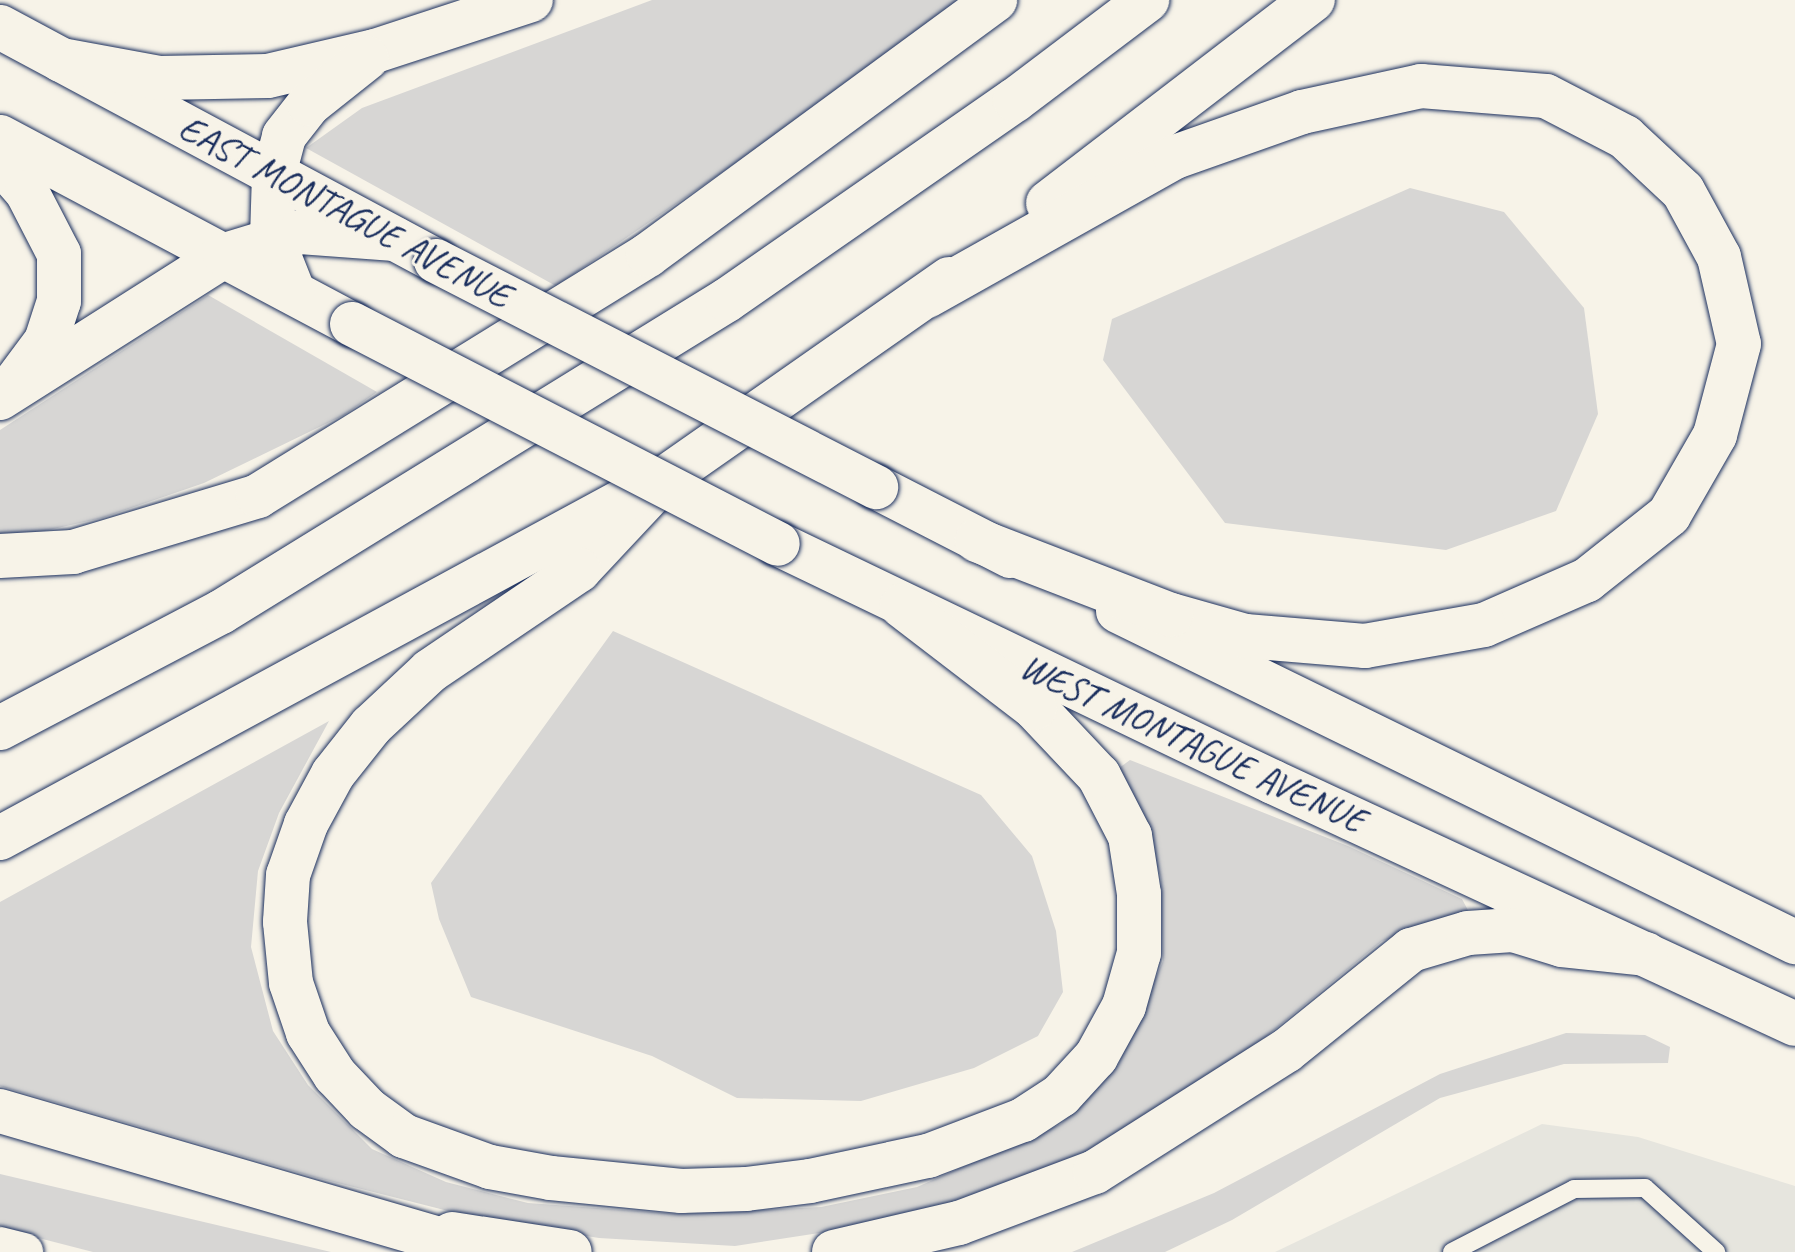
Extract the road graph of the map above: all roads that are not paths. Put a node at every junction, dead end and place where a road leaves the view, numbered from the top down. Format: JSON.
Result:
{"nodes":[{"id":1,"x":531,"y":0,"type":"edge"},
{"id":2,"x":995,"y":0,"type":"edge"},
{"id":3,"x":1147,"y":0,"type":"edge"},
{"id":4,"x":1313,"y":0,"type":"edge"},
{"id":5,"x":0,"y":27,"type":"edge"},
{"id":6,"x":375,"y":51,"type":"junction"},
{"id":7,"x":61,"y":60,"type":"junction"},
{"id":8,"x":0,"y":137,"type":"edge"},
{"id":9,"x":0,"y":161,"type":"edge"},
{"id":10,"x":274,"y":174,"type":"junction"},
{"id":11,"x":272,"y":238,"type":"junction"},
{"id":12,"x":395,"y":239,"type":"junction"},
{"id":13,"x":225,"y":255,"type":"junction"},
{"id":14,"x":293,"y":291,"type":"junction"},
{"id":15,"x":927,"y":296,"type":"junction"},
{"id":16,"x":3,"y":396,"type":"edge"},
{"id":17,"x":665,"y":478,"type":"junction"},
{"id":18,"x":977,"y":540,"type":"junction"},
{"id":19,"x":0,"y":556,"type":"edge"},
{"id":20,"x":902,"y":606,"type":"junction"},
{"id":21,"x":0,"y":728,"type":"edge"},
{"id":22,"x":0,"y":838,"type":"edge"},
{"id":23,"x":1795,"y":942,"type":"edge"},
{"id":24,"x":1646,"y":954,"type":"junction"},
{"id":25,"x":1795,"y":1024,"type":"edge"},
{"id":26,"x":0,"y":1111,"type":"edge"},
{"id":27,"x":406,"y":1226,"type":"junction"},
{"id":28,"x":0,"y":1246,"type":"edge"},
{"id":29,"x":24,"y":1252,"type":"edge"},
{"id":30,"x":483,"y":1252,"type":"edge"},
{"id":31,"x":570,"y":1252,"type":"edge"},
{"id":32,"x":834,"y":1252,"type":"edge"},
{"id":33,"x":1452,"y":1252,"type":"edge"},
{"id":34,"x":1716,"y":1252,"type":"edge"}],
"edges":[{"from":1,"to":6,"type":"main road"},
{"from":2,"to":19,"type":"main road"},
{"from":3,"to":21,"type":"main road"},
{"from":4,"to":15,"type":"main road"},
{"from":5,"to":7,"type":"main road","name":"EAST MONTAGUE AVENUE"},
{"from":6,"to":7,"type":"main road"},
{"from":6,"to":10,"type":"main road"},
{"from":7,"to":10,"type":"main road","name":"EAST MONTAGUE AVENUE"},
{"from":8,"to":13,"type":"main road"},
{"from":9,"to":16,"type":"main road"},
{"from":10,"to":11,"type":"main road"},
{"from":10,"to":12,"type":"main road","name":"EAST MONTAGUE AVENUE"},
{"from":11,"to":12,"type":"main road"},
{"from":11,"to":13,"type":"main road"},
{"from":11,"to":14,"type":"main road"},
{"from":12,"to":18,"type":"main road","name":"EAST MONTAGUE AVENUE","bridge":true},
{"from":13,"to":14,"type":"main road"},
{"from":13,"to":16,"type":"main road"},
{"from":14,"to":20,"type":"main road","name":"WEST MONTAGUE AVENUE","bridge":true},
{"from":15,"to":17,"type":"main road"},
{"from":15,"to":18,"type":"main road"},
{"from":17,"to":20,"type":"main road"},
{"from":17,"to":22,"type":"main road"},
{"from":18,"to":23,"type":"main road"},
{"from":20,"to":24,"type":"main road","name":"WEST MONTAGUE AVENUE"},
{"from":24,"to":25,"type":"main road","name":"WEST MONTAGUE AVENUE"},
{"from":24,"to":32,"type":"main road"},
{"from":26,"to":27,"type":"main road"},
{"from":27,"to":30,"type":"main road"},
{"from":27,"to":31,"type":"main road"},
{"from":28,"to":29,"type":"street"},
{"from":33,"to":34,"type":"lane"}]}
